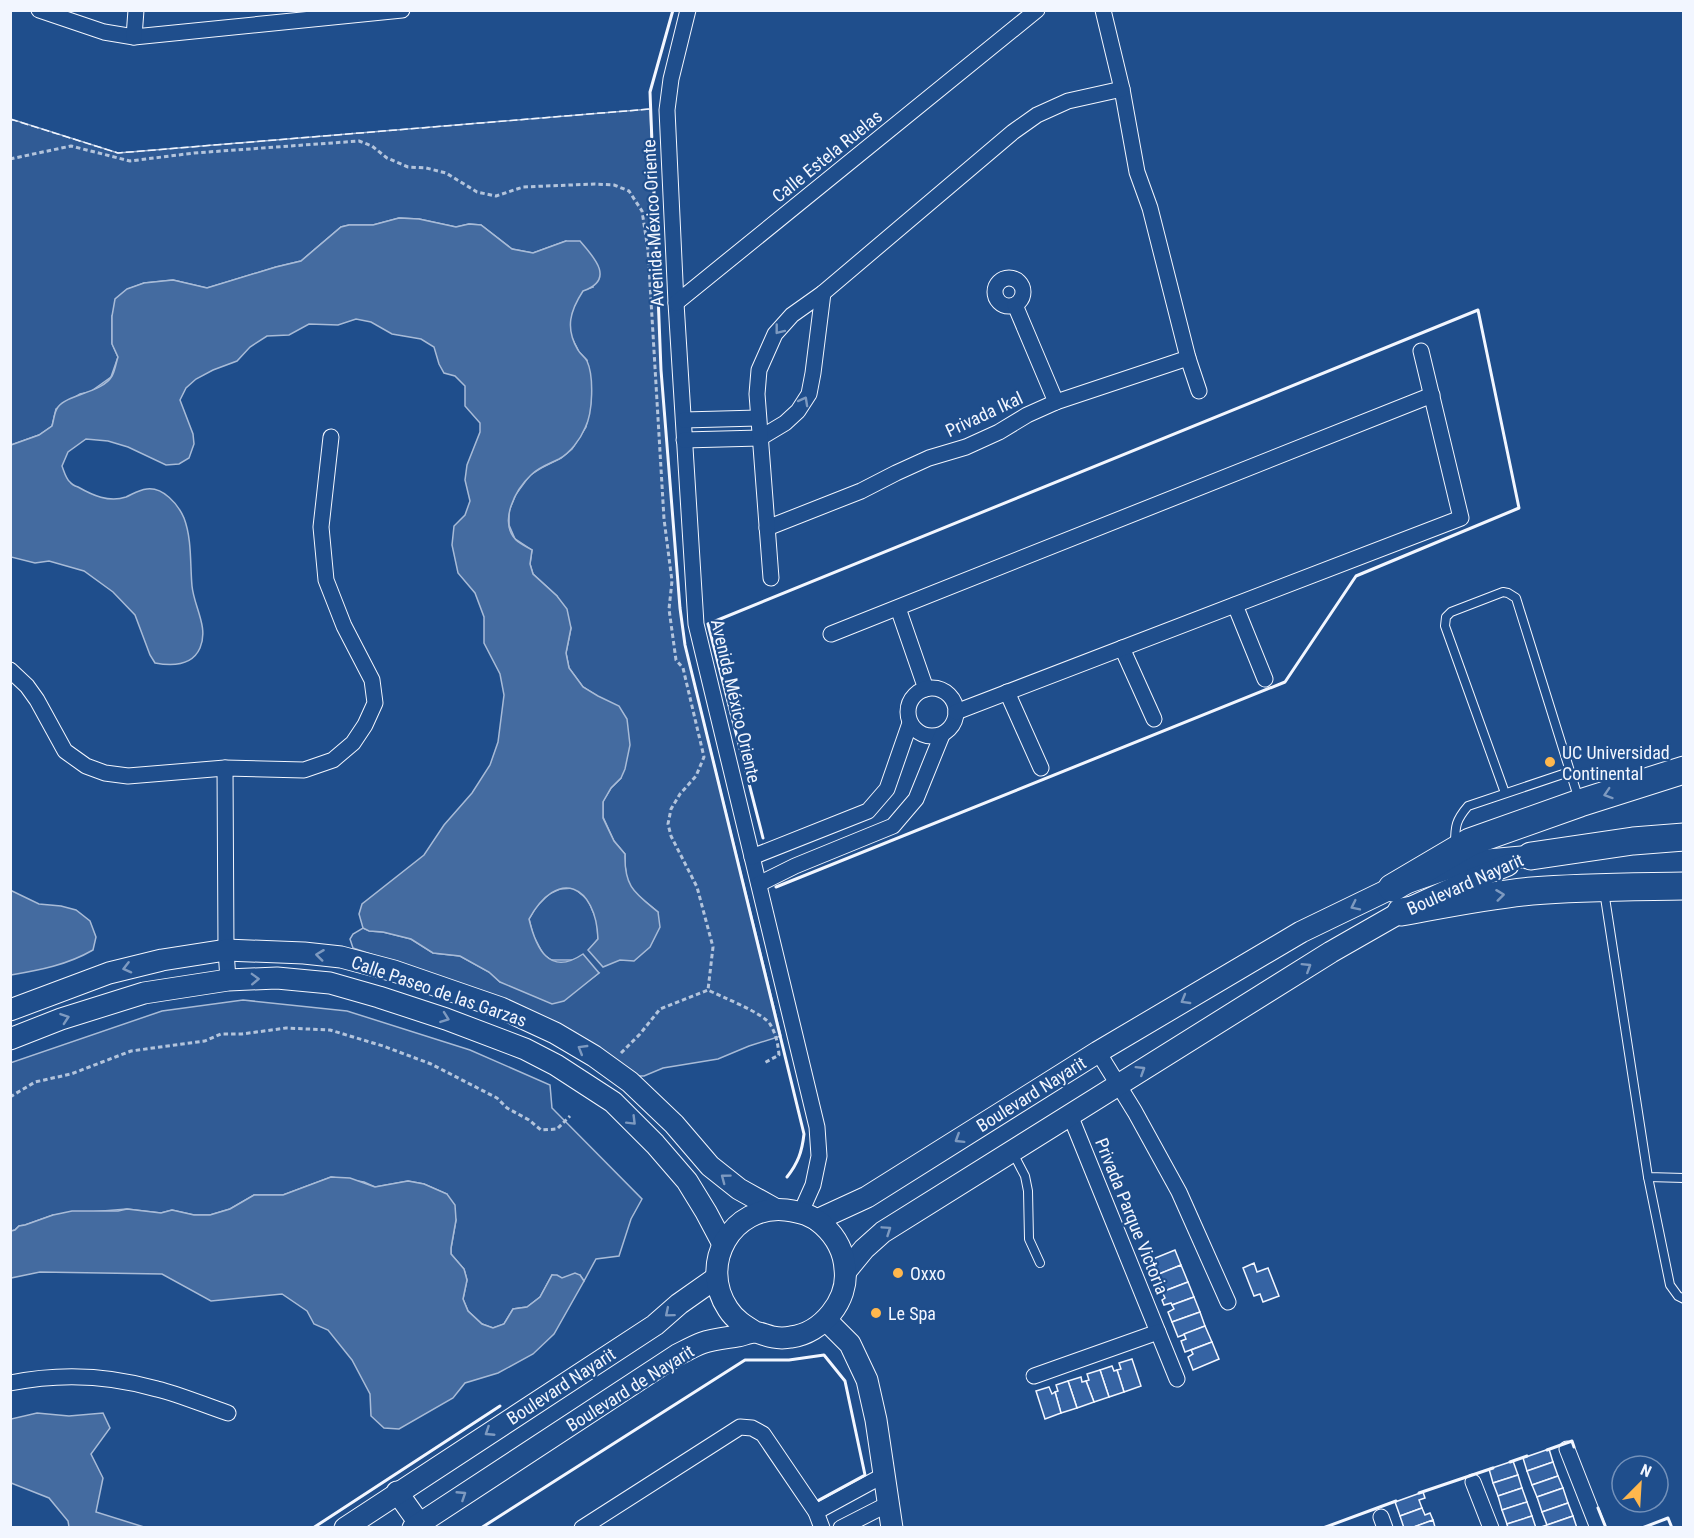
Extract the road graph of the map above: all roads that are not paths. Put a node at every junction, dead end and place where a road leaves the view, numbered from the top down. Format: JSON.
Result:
{"nodes":[{"id":1,"x":39,"y":10,"type":"edge"},
{"id":2,"x":136,"y":10,"type":"edge"},
{"id":3,"x":402,"y":10,"type":"edge"},
{"id":4,"x":688,"y":10,"type":"edge"},
{"id":5,"x":1037,"y":10,"type":"edge"},
{"id":6,"x":1103,"y":10,"type":"edge"},
{"id":7,"x":134,"y":37,"type":"junction"},
{"id":8,"x":1122,"y":89,"type":"junction"},
{"id":9,"x":823,"y":293,"type":"junction"},
{"id":10,"x":676,"y":303,"type":"junction"},
{"id":11,"x":1015,"y":305,"type":"dead end"},
{"id":12,"x":1421,"y":351,"type":"dead end"},
{"id":13,"x":1188,"y":358,"type":"junction"},
{"id":14,"x":1199,"y":391,"type":"dead end"},
{"id":15,"x":1432,"y":395,"type":"junction"},
{"id":16,"x":1056,"y":402,"type":"junction"},
{"id":17,"x":758,"y":418,"type":"junction"},
{"id":18,"x":684,"y":420,"type":"junction"},
{"id":19,"x":331,"y":437,"type":"dead end"},
{"id":20,"x":760,"y":438,"type":"junction"},
{"id":21,"x":684,"y":440,"type":"junction"},
{"id":22,"x":767,"y":528,"type":"junction"},
{"id":23,"x":771,"y":579,"type":"dead end"},
{"id":24,"x":1235,"y":605,"type":"junction"},
{"id":25,"x":898,"y":608,"type":"junction"},
{"id":26,"x":831,"y":634,"type":"dead end"},
{"id":27,"x":1122,"y":648,"type":"junction"},
{"id":28,"x":10,"y":670,"type":"edge"},
{"id":29,"x":1265,"y":679,"type":"dead end"},
{"id":30,"x":926,"y":689,"type":"junction"},
{"id":31,"x":1007,"y":692,"type":"junction"},
{"id":32,"x":956,"y":712,"type":"junction"},
{"id":33,"x":1154,"y":719,"type":"dead end"},
{"id":34,"x":910,"y":723,"type":"junction"},
{"id":35,"x":942,"y":735,"type":"junction"},
{"id":36,"x":225,"y":768,"type":"junction"},
{"id":37,"x":1041,"y":768,"type":"dead end"},
{"id":38,"x":1683,"y":770,"type":"edge"},
{"id":39,"x":1569,"y":772,"type":"junction"},
{"id":40,"x":1505,"y":793,"type":"junction"},
{"id":41,"x":1580,"y":803,"type":"junction"},
{"id":42,"x":1683,"y":837,"type":"edge"},
{"id":43,"x":1455,"y":850,"type":"junction"},
{"id":44,"x":1531,"y":856,"type":"joint"},
{"id":45,"x":752,"y":857,"type":"junction"},
{"id":46,"x":759,"y":884,"type":"junction"},
{"id":47,"x":1683,"y":886,"type":"edge"},
{"id":48,"x":1604,"y":887,"type":"junction"},
{"id":49,"x":1396,"y":900,"type":"junction"},
{"id":50,"x":226,"y":950,"type":"junction"},
{"id":51,"x":228,"y":980,"type":"junction"},
{"id":52,"x":10,"y":1010,"type":"edge"},
{"id":53,"x":10,"y":1039,"type":"edge"},
{"id":54,"x":1098,"y":1052,"type":"junction"},
{"id":55,"x":630,"y":1082,"type":"junction"},
{"id":56,"x":1117,"y":1085,"type":"junction"},
{"id":57,"x":613,"y":1102,"type":"junction"},
{"id":58,"x":1070,"y":1114,"type":"junction"},
{"id":59,"x":1012,"y":1152,"type":"junction"},
{"id":60,"x":1648,"y":1177,"type":"junction"},
{"id":61,"x":1683,"y":1178,"type":"edge"},
{"id":62,"x":775,"y":1209,"type":"junction"},
{"id":63,"x":809,"y":1216,"type":"junction"},
{"id":64,"x":723,"y":1244,"type":"junction"},
{"id":65,"x":1040,"y":1263,"type":"dead end"},
{"id":66,"x":846,"y":1271,"type":"junction"},
{"id":67,"x":716,"y":1278,"type":"junction"},
{"id":68,"x":1683,"y":1299,"type":"edge"},
{"id":69,"x":1228,"y":1302,"type":"dead end"},
{"id":70,"x":826,"y":1320,"type":"junction"},
{"id":71,"x":755,"y":1332,"type":"junction"},
{"id":72,"x":1158,"y":1332,"type":"junction"},
{"id":73,"x":1034,"y":1376,"type":"dead end"},
{"id":74,"x":1177,"y":1379,"type":"dead end"},
{"id":75,"x":10,"y":1383,"type":"edge"},
{"id":76,"x":228,"y":1413,"type":"dead end"},
{"id":77,"x":1567,"y":1449,"type":"dead end"},
{"id":78,"x":884,"y":1475,"type":"junction"},
{"id":79,"x":1473,"y":1482,"type":"dead end"},
{"id":80,"x":397,"y":1492,"type":"junction"},
{"id":81,"x":888,"y":1504,"type":"junction"},
{"id":82,"x":818,"y":1523,"type":"edge"},
{"id":83,"x":416,"y":1525,"type":"edge"},
{"id":84,"x":345,"y":1527,"type":"edge"},
{"id":85,"x":582,"y":1527,"type":"edge"},
{"id":86,"x":841,"y":1527,"type":"edge"},
{"id":87,"x":892,"y":1527,"type":"edge"},
{"id":88,"x":1491,"y":1527,"type":"edge"},
{"id":89,"x":1598,"y":1527,"type":"edge"}],
"edges":[{"from":1,"to":7,"type":"street"},
{"from":2,"to":7,"type":"street"},
{"from":3,"to":7,"type":"street"},
{"from":4,"to":10,"type":"street","name":"Avenida México Oriente"},
{"from":5,"to":10,"type":"street","name":"Calle Estela Ruelas"},
{"from":6,"to":8,"type":"street"},
{"from":8,"to":9,"type":"street"},
{"from":8,"to":13,"type":"street"},
{"from":9,"to":17,"type":"street","one_way":true},
{"from":20,"to":9,"type":"street","one_way":true},
{"from":10,"to":18,"type":"street","name":"Avenida México Oriente"},
{"from":11,"to":16,"type":"street"},
{"from":12,"to":15,"type":"street"},
{"from":13,"to":14,"type":"street"},
{"from":13,"to":16,"type":"street","name":"Privada Ikal"},
{"from":15,"to":24,"type":"street"},
{"from":15,"to":25,"type":"street"},
{"from":16,"to":22,"type":"street","name":"Privada Ikal"},
{"from":17,"to":18,"type":"street"},
{"from":17,"to":20,"type":"street"},
{"from":18,"to":21,"type":"street","name":"Avenida México Oriente"},
{"from":19,"to":36,"type":"street"},
{"from":20,"to":21,"type":"street"},
{"from":20,"to":22,"type":"street"},
{"from":21,"to":45,"type":"street","name":"Avenida México Oriente"},
{"from":22,"to":23,"type":"street"},
{"from":24,"to":27,"type":"street"},
{"from":24,"to":29,"type":"street"},
{"from":25,"to":26,"type":"street"},
{"from":25,"to":30,"type":"street"},
{"from":27,"to":31,"type":"street"},
{"from":27,"to":33,"type":"street"},
{"from":28,"to":36,"type":"street"},
{"from":30,"to":32,"type":"street"},
{"from":30,"to":34,"type":"street"},
{"from":31,"to":32,"type":"street"},
{"from":31,"to":37,"type":"street"},
{"from":32,"to":35,"type":"street"},
{"from":34,"to":35,"type":"street"},
{"from":34,"to":45,"type":"street"},
{"from":35,"to":46,"type":"street"},
{"from":36,"to":50,"type":"street"},
{"from":38,"to":41,"type":"highway","one_way":true},
{"from":39,"to":40,"type":"lane"},
{"from":39,"to":40,"type":"lane"},
{"from":39,"to":41,"type":"lane"},
{"from":40,"to":43,"type":"lane"},
{"from":41,"to":43,"type":"highway"},
{"from":42,"to":44,"type":"highway"},
{"from":43,"to":49,"type":"highway"},
{"from":44,"to":49,"type":"street","name":"Boulevard Nayarit"},
{"from":45,"to":46,"type":"street","name":"Avenida México Oriente"},
{"from":46,"to":63,"type":"street","name":"Avenida México Oriente"},
{"from":47,"to":48,"type":"highway"},
{"from":49,"to":48,"type":"highway","one_way":true},
{"from":48,"to":60,"type":"lane"},
{"from":49,"to":54,"type":"street","name":"Boulevard Nayarit","one_way":true},
{"from":56,"to":49,"type":"street","name":"Boulevard Nayarit","one_way":true},
{"from":50,"to":51,"type":"street"},
{"from":50,"to":52,"type":"street","name":"Calle Paseo de las Garzas","one_way":true},
{"from":55,"to":50,"type":"street","name":"Calle Paseo de las Garzas","one_way":true},
{"from":53,"to":51,"type":"street","name":"Calle Paseo de las Garzas","one_way":true},
{"from":51,"to":57,"type":"street","name":"Calle Paseo de las Garzas","one_way":true},
{"from":54,"to":56,"type":"street"},
{"from":54,"to":63,"type":"street","name":"Boulevard Nayarit","one_way":true},
{"from":55,"to":57,"type":"street"},
{"from":62,"to":55,"type":"street","name":"Calle Paseo de las Garzas","one_way":true},
{"from":56,"to":58,"type":"street","name":"Boulevard Nayarit"},
{"from":56,"to":69,"type":"street"},
{"from":57,"to":64,"type":"street","name":"Calle Paseo de las Garzas","one_way":true},
{"from":58,"to":59,"type":"street","name":"Boulevard Nayarit"},
{"from":58,"to":72,"type":"street","name":"Privada Parque Victoria"},
{"from":59,"to":65,"type":"lane"},
{"from":66,"to":59,"type":"street","name":"Boulevard Nayarit","one_way":true},
{"from":60,"to":61,"type":"lane"},
{"from":60,"to":68,"type":"lane"},
{"from":62,"to":63,"type":"street"},
{"from":62,"to":64,"type":"street"},
{"from":63,"to":66,"type":"street","name":"Boulevard de Nayarit"},
{"from":64,"to":67,"type":"street"},
{"from":66,"to":70,"type":"street","name":"Boulevard de Nayarit"},
{"from":67,"to":71,"type":"street"},
{"from":67,"to":80,"type":"street","name":"Boulevard Nayarit","one_way":true},
{"from":70,"to":71,"type":"street","name":"Boulevard de Nayarit"},
{"from":70,"to":78,"type":"street"},
{"from":83,"to":71,"type":"street","name":"Boulevard de Nayarit","one_way":true},
{"from":72,"to":73,"type":"street"},
{"from":72,"to":74,"type":"street","name":"Privada Parque Victoria"},
{"from":75,"to":76,"type":"street"},
{"from":77,"to":89,"type":"street"},
{"from":78,"to":81,"type":"street"},
{"from":78,"to":82,"type":"street"},
{"from":79,"to":88,"type":"street"},
{"from":80,"to":83,"type":"street"},
{"from":80,"to":84,"type":"street","name":"Boulevard Nayarit"},
{"from":81,"to":86,"type":"street"},
{"from":81,"to":87,"type":"street"},
{"from":82,"to":85,"type":"street"}]}
